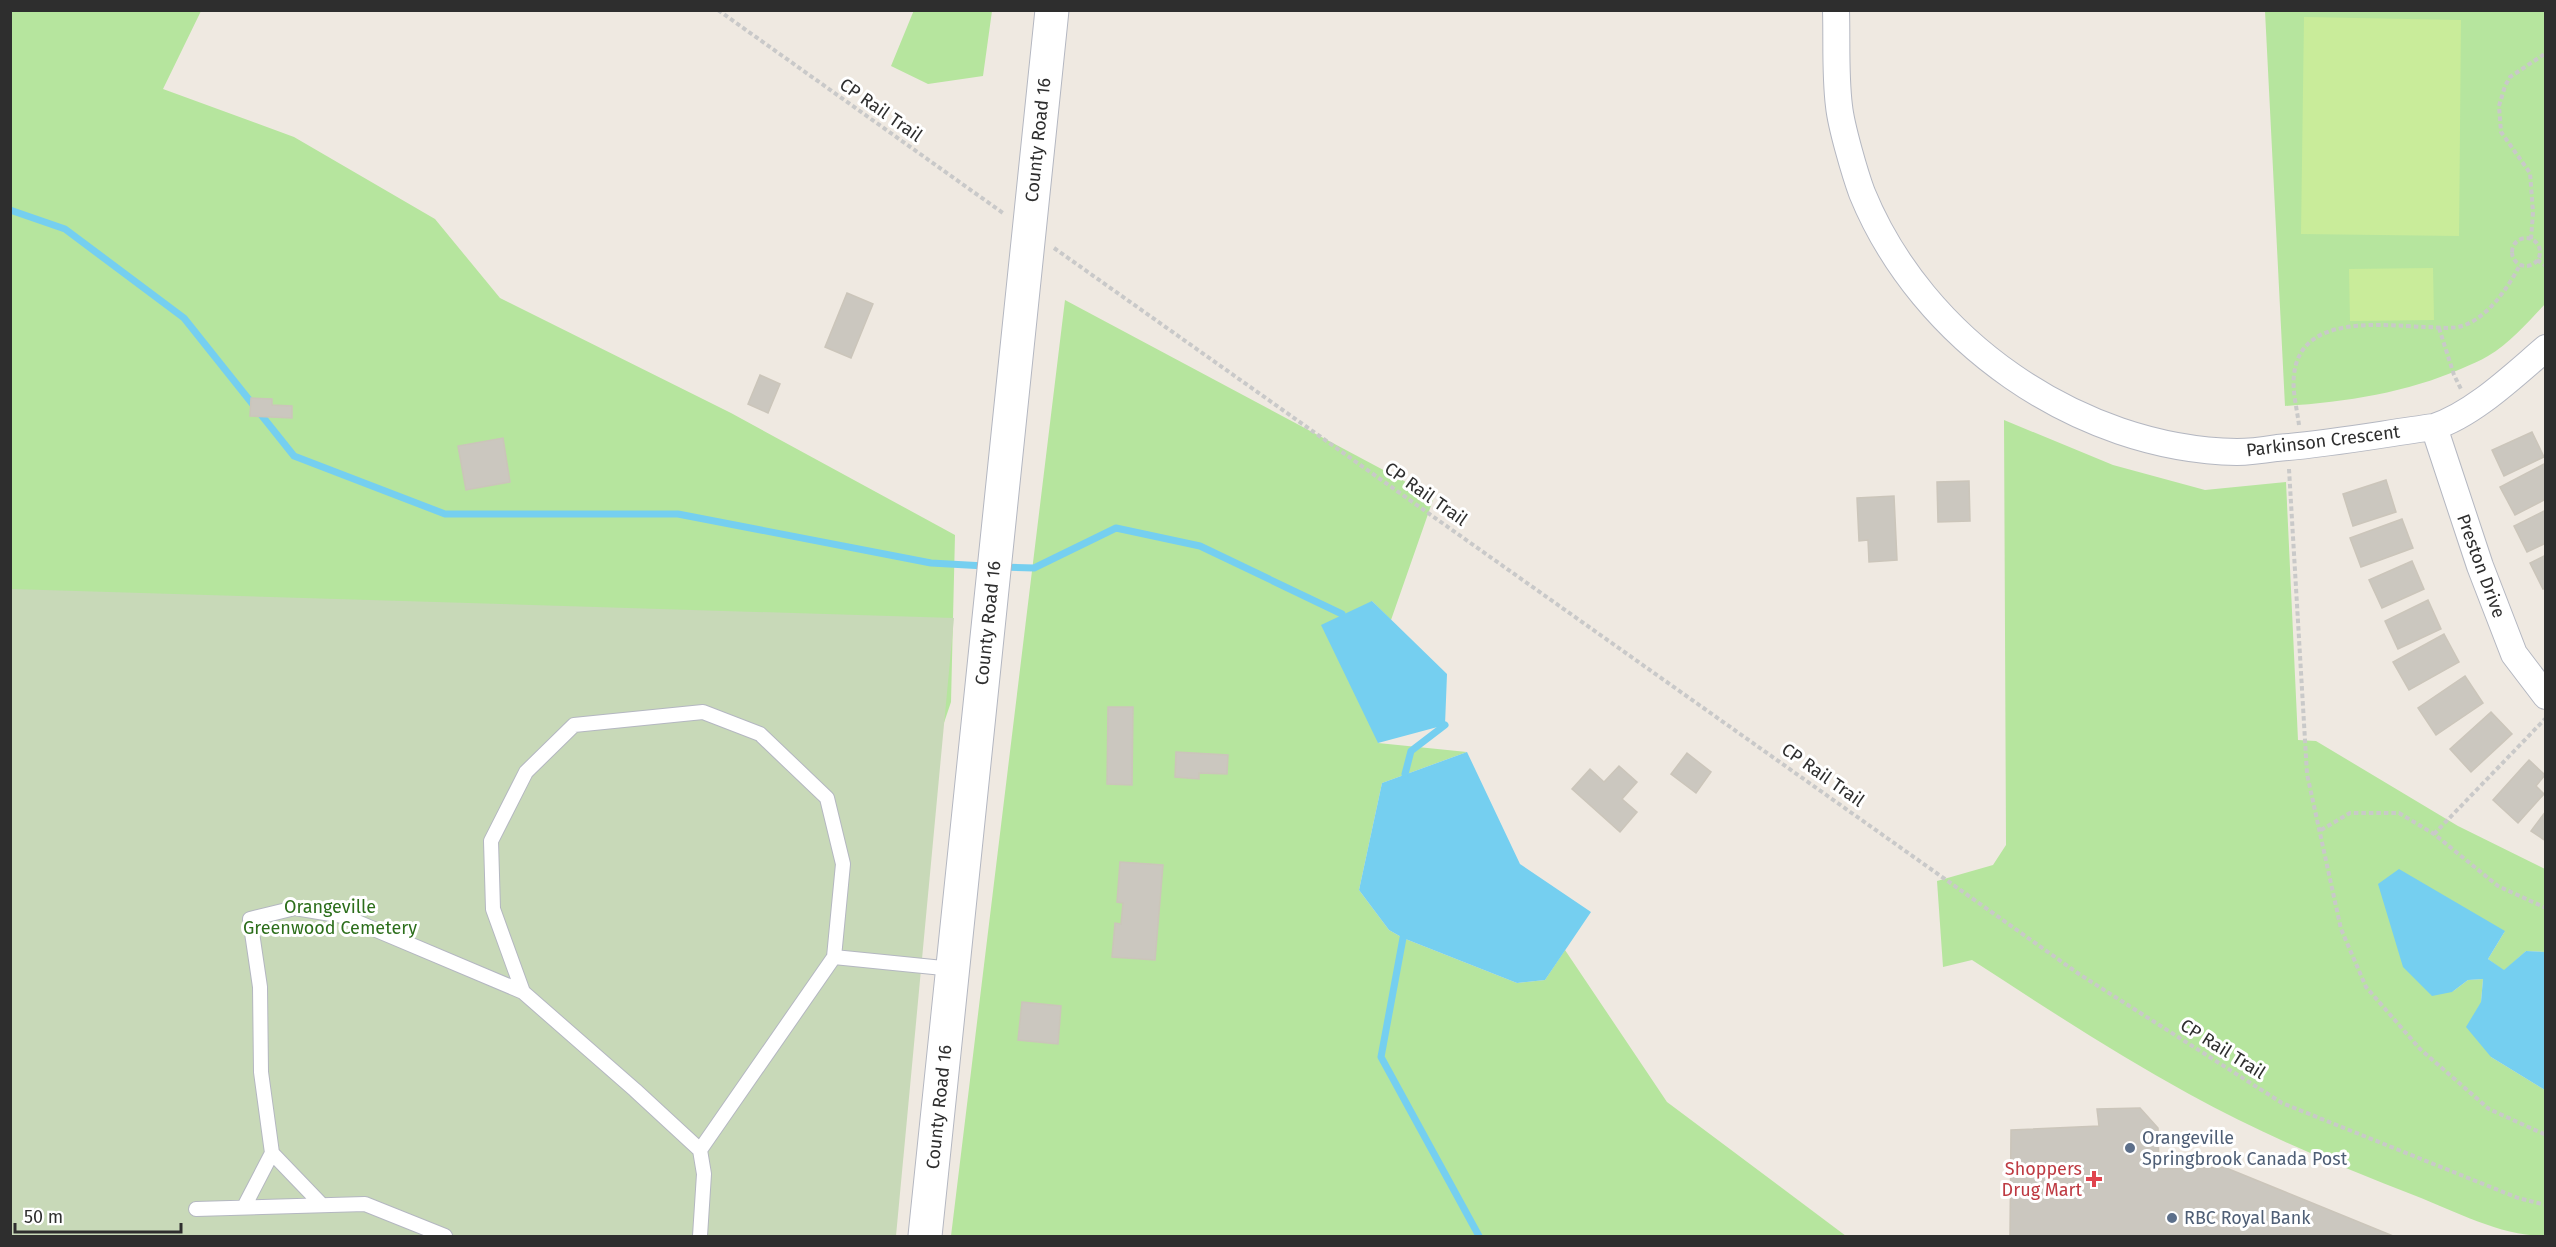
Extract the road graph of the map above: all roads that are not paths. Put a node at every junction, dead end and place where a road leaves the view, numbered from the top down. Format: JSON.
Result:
{"nodes":[{"id":1,"x":1052,"y":10,"type":"edge"},
{"id":2,"x":1836,"y":10,"type":"edge"},
{"id":3,"x":2546,"y":348,"type":"edge"},
{"id":4,"x":2434,"y":427,"type":"junction"},
{"id":5,"x":2546,"y":696,"type":"edge"},
{"id":6,"x":834,"y":957,"type":"junction"},
{"id":7,"x":953,"y":969,"type":"junction"},
{"id":8,"x":523,"y":992,"type":"junction"},
{"id":9,"x":700,"y":1150,"type":"junction"},
{"id":10,"x":272,"y":1153,"type":"junction"},
{"id":11,"x":322,"y":1205,"type":"junction"},
{"id":12,"x":244,"y":1207,"type":"junction"},
{"id":13,"x":196,"y":1209,"type":"dead end"},
{"id":14,"x":445,"y":1236,"type":"edge"},
{"id":15,"x":700,"y":1236,"type":"edge"},
{"id":16,"x":925,"y":1236,"type":"edge"}],
"edges":[{"from":1,"to":7,"type":"main road","name":"County Road 16"},
{"from":2,"to":4,"type":"street","name":"Parkinson Crescent"},
{"from":3,"to":4,"type":"street","name":"Parkinson Crescent"},
{"from":4,"to":5,"type":"street","name":"Preston Drive"},
{"from":6,"to":7,"type":"lane"},
{"from":6,"to":8,"type":"lane"},
{"from":6,"to":9,"type":"lane"},
{"from":7,"to":16,"type":"main road","name":"County Road 16"},
{"from":8,"to":9,"type":"lane"},
{"from":8,"to":10,"type":"lane"},
{"from":9,"to":15,"type":"lane"},
{"from":10,"to":11,"type":"lane"},
{"from":10,"to":12,"type":"lane"},
{"from":11,"to":12,"type":"lane"},
{"from":11,"to":14,"type":"lane"},
{"from":12,"to":13,"type":"lane"}]}
